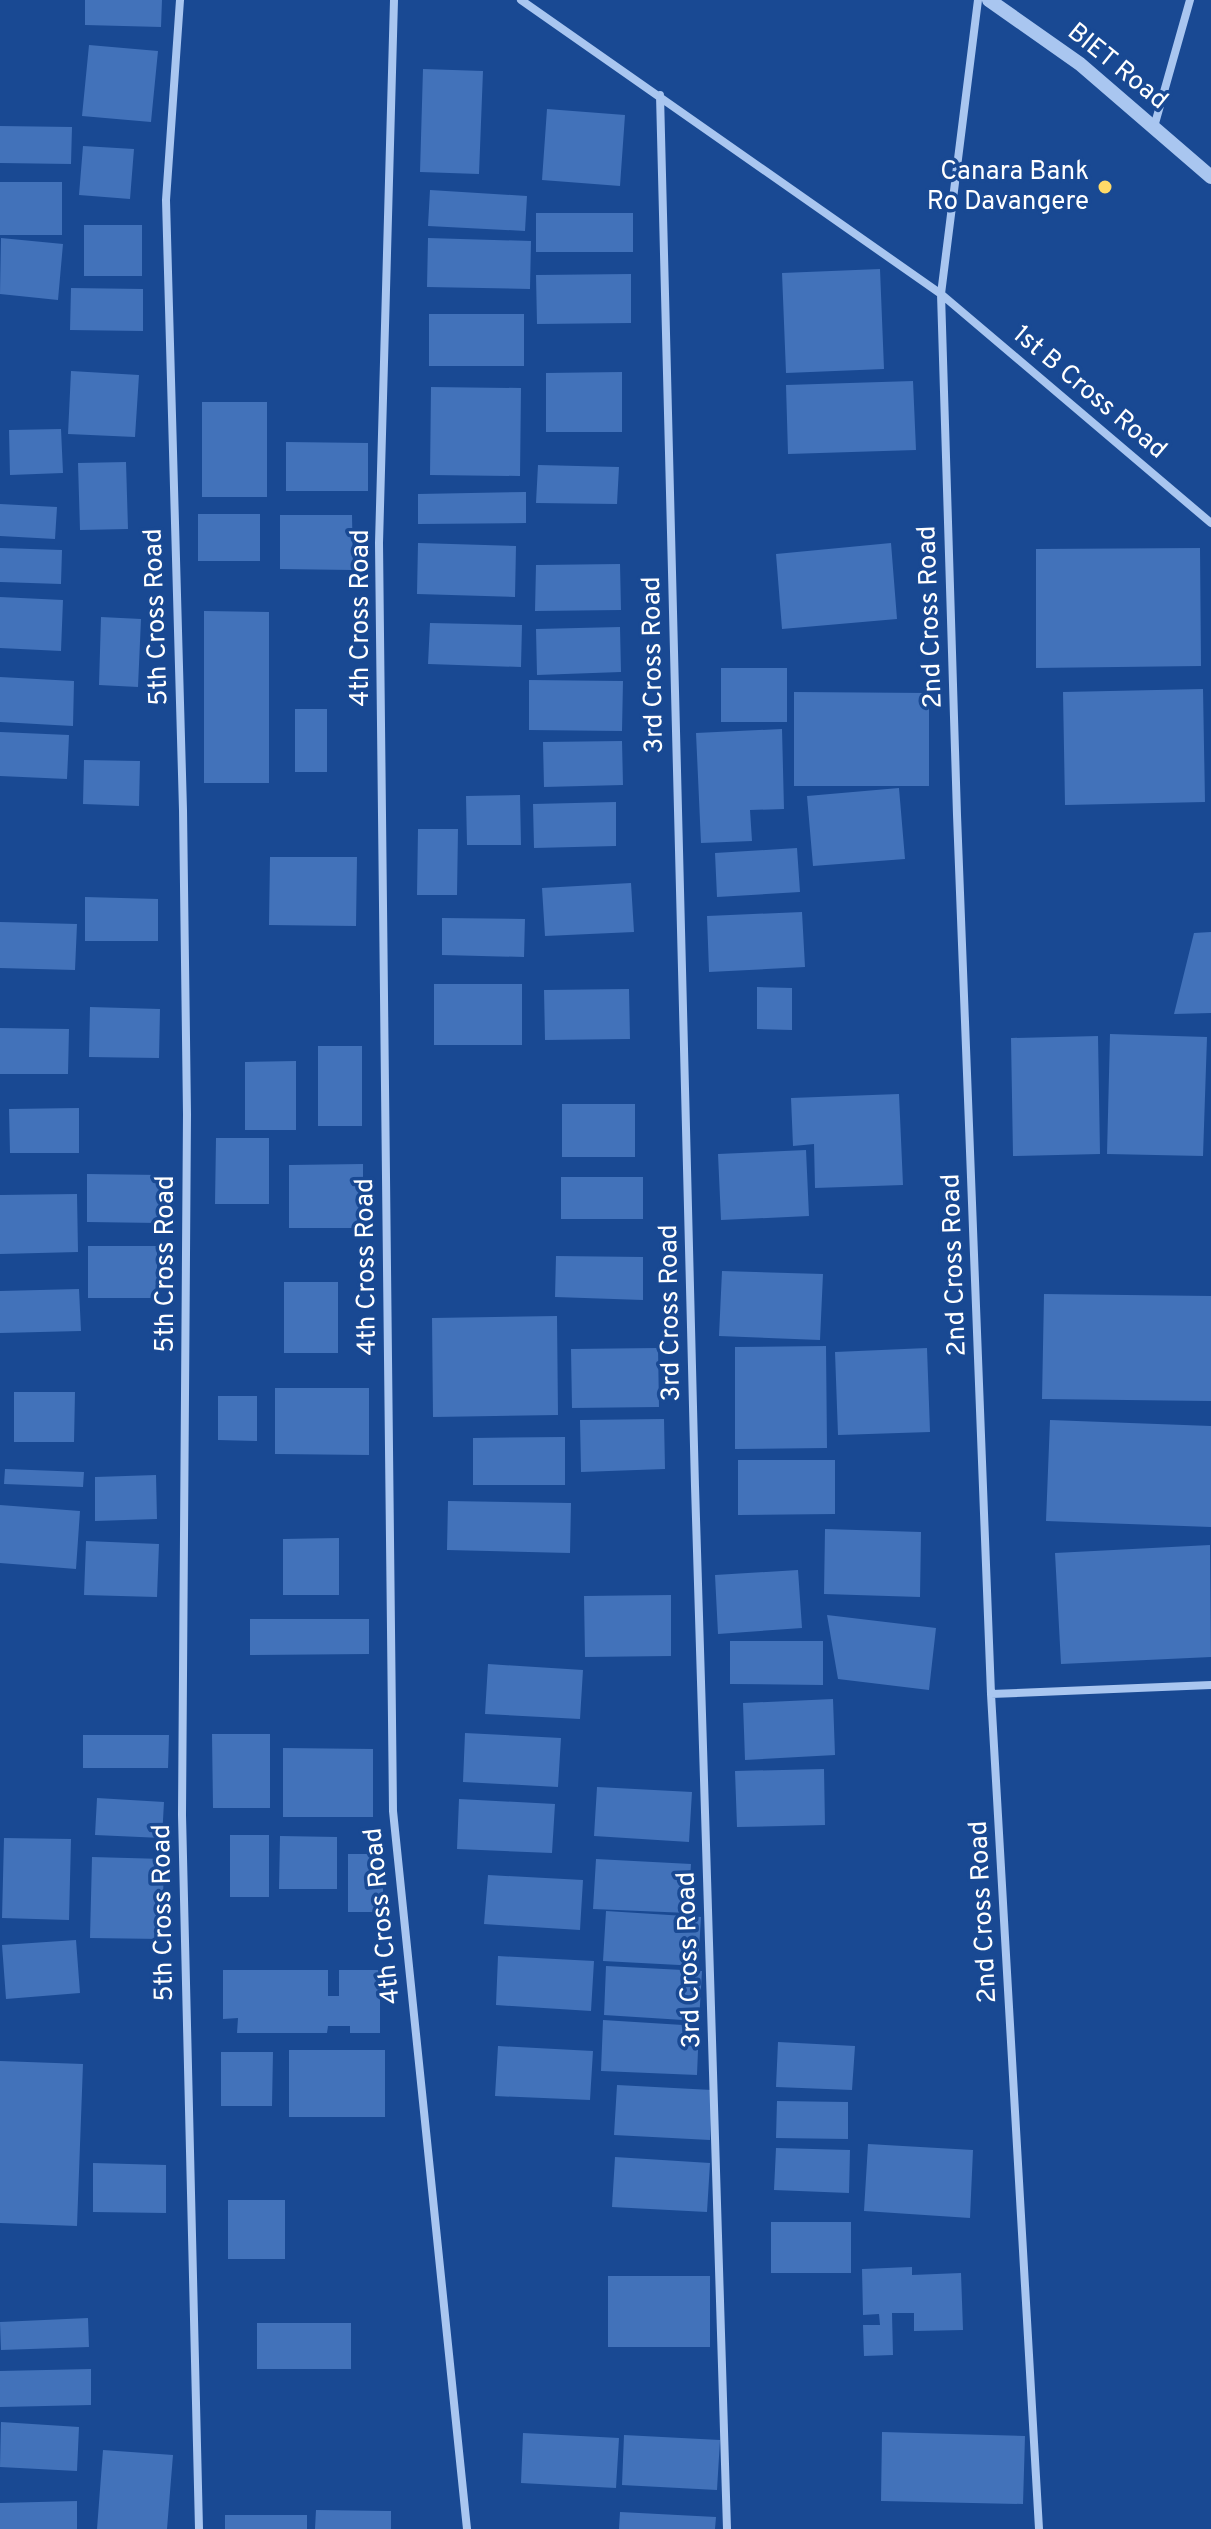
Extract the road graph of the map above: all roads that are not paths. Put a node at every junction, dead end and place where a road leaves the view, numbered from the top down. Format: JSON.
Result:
{"nodes":[{"id":1,"x":180,"y":0,"type":"edge"},
{"id":2,"x":394,"y":0,"type":"edge"},
{"id":3,"x":521,"y":0,"type":"edge"},
{"id":4,"x":978,"y":0,"type":"edge"},
{"id":5,"x":989,"y":0,"type":"edge"},
{"id":6,"x":1190,"y":0,"type":"edge"},
{"id":7,"x":660,"y":95,"type":"junction"},
{"id":8,"x":1154,"y":127,"type":"junction"},
{"id":9,"x":1211,"y":177,"type":"edge"},
{"id":10,"x":941,"y":294,"type":"junction"},
{"id":11,"x":1211,"y":523,"type":"edge"},
{"id":12,"x":1211,"y":1685,"type":"edge"},
{"id":13,"x":991,"y":1694,"type":"junction"},
{"id":14,"x":199,"y":2529,"type":"edge"},
{"id":15,"x":467,"y":2529,"type":"edge"},
{"id":16,"x":727,"y":2529,"type":"edge"},
{"id":17,"x":1039,"y":2529,"type":"edge"}],
"edges":[{"from":1,"to":14,"type":"street","name":"5th Cross Road"},
{"from":2,"to":15,"type":"street","name":"4th Cross Road"},
{"from":3,"to":7,"type":"street","name":"1st B Cross Road"},
{"from":4,"to":10,"type":"street","name":"2nd Cross Road"},
{"from":5,"to":8,"type":"street","name":"BIET Road"},
{"from":6,"to":8,"type":"street"},
{"from":7,"to":10,"type":"street","name":"1st B Cross Road"},
{"from":7,"to":16,"type":"street","name":"3rd Cross Road"},
{"from":8,"to":9,"type":"street","name":"BIET Road"},
{"from":10,"to":11,"type":"street","name":"1st B Cross Road"},
{"from":10,"to":13,"type":"street","name":"2nd Cross Road"},
{"from":12,"to":13,"type":"street"},
{"from":13,"to":17,"type":"street","name":"2nd Cross Road"}]}
